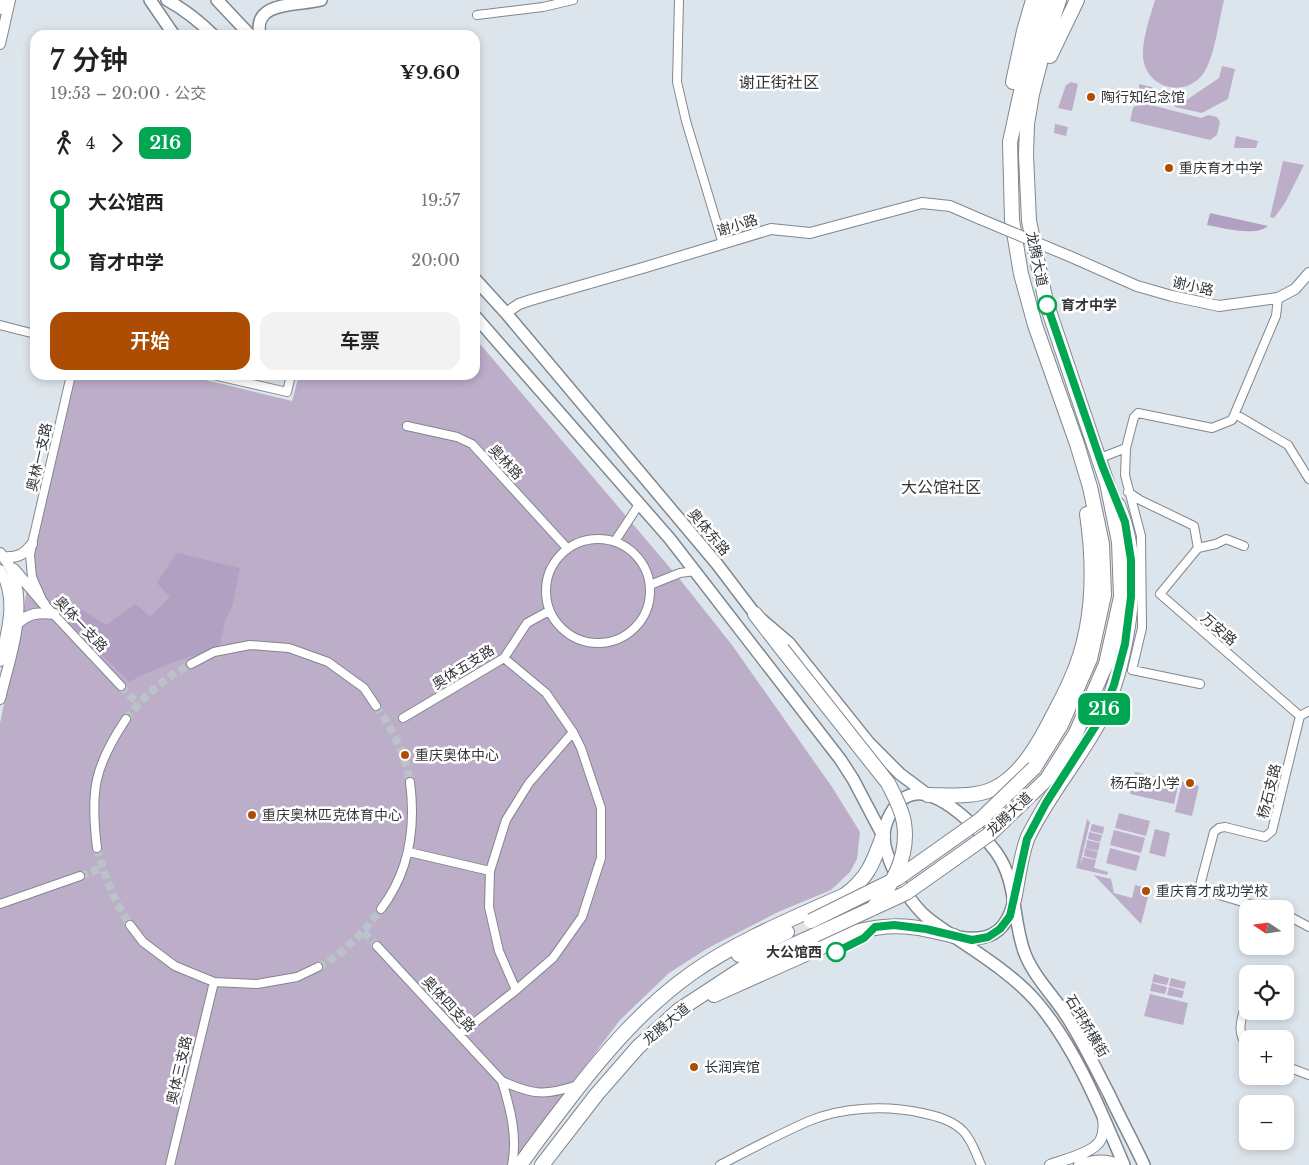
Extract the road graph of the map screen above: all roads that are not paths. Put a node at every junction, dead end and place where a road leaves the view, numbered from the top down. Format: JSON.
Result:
{"nodes":[{"id":1,"x":2,"y":0,"type":"edge"},
{"id":2,"x":10,"y":0,"type":"edge"},
{"id":3,"x":150,"y":0,"type":"edge"},
{"id":4,"x":167,"y":0,"type":"edge"},
{"id":5,"x":217,"y":0,"type":"edge"},
{"id":6,"x":321,"y":0,"type":"edge"},
{"id":7,"x":573,"y":0,"type":"edge"},
{"id":8,"x":679,"y":0,"type":"edge"},
{"id":9,"x":1026,"y":0,"type":"edge"},
{"id":10,"x":1033,"y":0,"type":"edge"},
{"id":11,"x":1045,"y":0,"type":"edge"},
{"id":12,"x":1059,"y":0,"type":"edge"},
{"id":13,"x":1068,"y":0,"type":"edge"},
{"id":14,"x":1077,"y":0,"type":"edge"},
{"id":15,"x":0,"y":9,"type":"edge"},
{"id":16,"x":477,"y":15,"type":"dead end"},
{"id":17,"x":171,"y":30,"type":"edge"},
{"id":18,"x":208,"y":30,"type":"edge"},
{"id":19,"x":245,"y":30,"type":"edge"},
{"id":20,"x":260,"y":30,"type":"edge"},
{"id":21,"x":0,"y":44,"type":"edge"},
{"id":22,"x":1030,"y":50,"type":"junction"},
{"id":23,"x":1050,"y":56,"type":"junction"},
{"id":24,"x":1014,"y":77,"type":"junction"},
{"id":25,"x":1032,"y":94,"type":"junction"},
{"id":26,"x":1010,"y":142,"type":"junction"},
{"id":27,"x":723,"y":244,"type":"junction"},
{"id":28,"x":1309,"y":273,"type":"edge"},
{"id":29,"x":480,"y":284,"type":"edge"},
{"id":30,"x":1305,"y":284,"type":"edge"},
{"id":31,"x":1278,"y":298,"type":"junction"},
{"id":32,"x":506,"y":313,"type":"junction"},
{"id":33,"x":480,"y":322,"type":"edge"},
{"id":34,"x":0,"y":326,"type":"edge"},
{"id":35,"x":30,"y":333,"type":"edge"},
{"id":36,"x":70,"y":380,"type":"edge"},
{"id":37,"x":235,"y":380,"type":"edge"},
{"id":38,"x":290,"y":380,"type":"edge"},
{"id":39,"x":1236,"y":414,"type":"junction"},
{"id":40,"x":407,"y":426,"type":"dead end"},
{"id":41,"x":1077,"y":444,"type":"junction"},
{"id":42,"x":1126,"y":448,"type":"junction"},
{"id":43,"x":1101,"y":462,"type":"junction"},
{"id":44,"x":1309,"y":479,"type":"edge"},
{"id":45,"x":1128,"y":492,"type":"junction"},
{"id":46,"x":640,"y":503,"type":"junction"},
{"id":47,"x":615,"y":541,"type":"junction"},
{"id":48,"x":32,"y":544,"type":"junction"},
{"id":49,"x":1244,"y":546,"type":"dead end"},
{"id":50,"x":567,"y":548,"type":"junction"},
{"id":51,"x":1198,"y":548,"type":"junction"},
{"id":52,"x":2,"y":555,"type":"edge"},
{"id":53,"x":0,"y":570,"type":"edge"},
{"id":54,"x":695,"y":571,"type":"junction"},
{"id":55,"x":650,"y":585,"type":"junction"},
{"id":56,"x":44,"y":604,"type":"junction"},
{"id":57,"x":549,"y":611,"type":"junction"},
{"id":58,"x":54,"y":614,"type":"junction"},
{"id":59,"x":755,"y":614,"type":"junction"},
{"id":60,"x":18,"y":623,"type":"junction"},
{"id":61,"x":504,"y":658,"type":"junction"},
{"id":62,"x":0,"y":661,"type":"edge"},
{"id":63,"x":190,"y":664,"type":"tunnel mouth"},
{"id":64,"x":1200,"y":684,"type":"dead end"},
{"id":65,"x":121,"y":686,"type":"tunnel mouth"},
{"id":66,"x":0,"y":699,"type":"edge"},
{"id":67,"x":376,"y":706,"type":"tunnel mouth"},
{"id":68,"x":1309,"y":711,"type":"edge"},
{"id":69,"x":1300,"y":716,"type":"junction"},
{"id":70,"x":403,"y":718,"type":"dead end"},
{"id":71,"x":126,"y":719,"type":"tunnel mouth"},
{"id":72,"x":573,"y":732,"type":"junction"},
{"id":73,"x":410,"y":782,"type":"tunnel mouth"},
{"id":74,"x":928,"y":795,"type":"junction"},
{"id":75,"x":883,"y":836,"type":"junction"},
{"id":76,"x":97,"y":848,"type":"tunnel mouth"},
{"id":77,"x":409,"y":852,"type":"junction"},
{"id":78,"x":490,"y":870,"type":"junction"},
{"id":79,"x":80,"y":876,"type":"tunnel mouth"},
{"id":80,"x":1014,"y":900,"type":"junction"},
{"id":81,"x":1239,"y":901,"type":"edge"},
{"id":82,"x":0,"y":904,"type":"edge"},
{"id":83,"x":872,"y":908,"type":"junction"},
{"id":84,"x":381,"y":909,"type":"tunnel mouth"},
{"id":85,"x":1294,"y":919,"type":"edge"},
{"id":86,"x":130,"y":925,"type":"tunnel mouth"},
{"id":87,"x":1309,"y":927,"type":"edge"},
{"id":88,"x":954,"y":936,"type":"junction"},
{"id":89,"x":378,"y":946,"type":"tunnel mouth"},
{"id":90,"x":318,"y":967,"type":"tunnel mouth"},
{"id":91,"x":214,"y":982,"type":"junction"},
{"id":92,"x":516,"y":990,"type":"junction"},
{"id":93,"x":679,"y":1010,"type":"junction"},
{"id":94,"x":460,"y":1034,"type":"junction"},
{"id":95,"x":1294,"y":1069,"type":"edge"},
{"id":96,"x":599,"y":1073,"type":"junction"},
{"id":97,"x":1309,"y":1075,"type":"edge"},
{"id":98,"x":502,"y":1081,"type":"junction"},
{"id":99,"x":580,"y":1084,"type":"junction"},
{"id":100,"x":1103,"y":1116,"type":"junction"},
{"id":101,"x":1096,"y":1146,"type":"junction"},
{"id":102,"x":1098,"y":1160,"type":"junction"},
{"id":103,"x":170,"y":1165,"type":"edge"},
{"id":104,"x":512,"y":1165,"type":"edge"},
{"id":105,"x":520,"y":1165,"type":"edge"},
{"id":106,"x":527,"y":1165,"type":"edge"},
{"id":107,"x":542,"y":1165,"type":"edge"},
{"id":108,"x":720,"y":1165,"type":"edge"},
{"id":109,"x":981,"y":1165,"type":"edge"},
{"id":110,"x":1050,"y":1165,"type":"edge"},
{"id":111,"x":1079,"y":1165,"type":"edge"},
{"id":112,"x":1120,"y":1165,"type":"edge"},
{"id":113,"x":1124,"y":1165,"type":"edge"},
{"id":114,"x":1144,"y":1165,"type":"edge"}],
"edges":[{"from":1,"to":15,"type":"street"},
{"from":2,"to":21,"type":"street"},
{"from":3,"to":17,"type":"main road"},
{"from":4,"to":18,"type":"main road"},
{"from":5,"to":19,"type":"main road"},
{"from":6,"to":20,"type":"main road"},
{"from":7,"to":16,"type":"street"},
{"from":8,"to":27,"type":"street"},
{"from":9,"to":24,"type":"highway"},
{"from":10,"to":24,"type":"highway"},
{"from":11,"to":22,"type":"highway","name":"龙腾大道"},
{"from":12,"to":25,"type":"highway","name":"龙腾大道"},
{"from":13,"to":23,"type":"highway"},
{"from":14,"to":23,"type":"highway"},
{"from":22,"to":24,"type":"highway"},
{"from":22,"to":26,"type":"highway","name":"龙腾大道"},
{"from":23,"to":25,"type":"highway"},
{"from":24,"to":26,"type":"highway"},
{"from":25,"to":43,"type":"highway","name":"龙腾大道"},
{"from":26,"to":41,"type":"highway","name":"龙腾大道"},
{"from":27,"to":31,"type":"street","name":"谢小路","bridge":true},
{"from":27,"to":32,"type":"street","name":"谢小路"},
{"from":28,"to":30,"type":"street","name":"谢小路"},
{"from":29,"to":32,"type":"main road","name":"奥体东路"},
{"from":30,"to":31,"type":"street","name":"谢小路"},
{"from":31,"to":39,"type":"street"},
{"from":32,"to":59,"type":"main road","name":"奥体东路"},
{"from":33,"to":46,"type":"main road"},
{"from":34,"to":35,"type":"street"},
{"from":36,"to":48,"type":"street","name":"奥林一支路"},
{"from":37,"to":38,"type":"street"},
{"from":39,"to":42,"type":"street"},
{"from":39,"to":44,"type":"street"},
{"from":40,"to":50,"type":"street","name":"奥林路"},
{"from":41,"to":74,"type":"highway"},
{"from":41,"to":96,"type":"highway","name":"龙腾大道","bridge":true},
{"from":42,"to":43,"type":"street"},
{"from":42,"to":45,"type":"street"},
{"from":43,"to":80,"type":"highway"},
{"from":43,"to":83,"type":"highway","name":"龙腾大道","bridge":true},
{"from":45,"to":51,"type":"street"},
{"from":45,"to":64,"type":"street"},
{"from":46,"to":47,"type":"street"},
{"from":46,"to":54,"type":"main road"},
{"from":47,"to":50,"type":"street"},
{"from":47,"to":55,"type":"street"},
{"from":48,"to":52,"type":"street"},
{"from":48,"to":56,"type":"street","name":"奥体一支路"},
{"from":49,"to":51,"type":"street"},
{"from":50,"to":57,"type":"street"},
{"from":51,"to":69,"type":"street","name":"万安路"},
{"from":52,"to":56,"type":"street"},
{"from":52,"to":60,"type":"street"},
{"from":53,"to":62,"type":"street"},
{"from":54,"to":55,"type":"street"},
{"from":54,"to":75,"type":"main road"},
{"from":55,"to":57,"type":"street"},
{"from":56,"to":58,"type":"street","name":"奥体一支路"},
{"from":57,"to":61,"type":"street","name":"奥体五支路"},
{"from":58,"to":60,"type":"street"},
{"from":58,"to":65,"type":"street","name":"奥体一支路"},
{"from":59,"to":74,"type":"main road","name":"奥体东路"},
{"from":59,"to":83,"type":"highway","bridge":true},
{"from":60,"to":66,"type":"street"},
{"from":61,"to":70,"type":"street","name":"奥体五支路"},
{"from":61,"to":72,"type":"street"},
{"from":63,"to":67,"type":"street"},
{"from":68,"to":69,"type":"street"},
{"from":69,"to":81,"type":"street","name":"杨石支路"},
{"from":71,"to":76,"type":"street"},
{"from":72,"to":78,"type":"street"},
{"from":72,"to":92,"type":"street"},
{"from":73,"to":77,"type":"street"},
{"from":74,"to":75,"type":"main road"},
{"from":74,"to":80,"type":"main road"},
{"from":75,"to":88,"type":"main road"},
{"from":75,"to":99,"type":"highway"},
{"from":77,"to":78,"type":"street"},
{"from":77,"to":84,"type":"street"},
{"from":78,"to":92,"type":"street"},
{"from":79,"to":82,"type":"street"},
{"from":80,"to":88,"type":"main road"},
{"from":80,"to":114,"type":"main road","name":"石坪桥横街"},
{"from":83,"to":93,"type":"highway","name":"龙腾大道","bridge":true},
{"from":85,"to":87,"type":"street"},
{"from":86,"to":91,"type":"street"},
{"from":88,"to":93,"type":"highway"},
{"from":88,"to":100,"type":"main road","name":"石坪桥横街"},
{"from":89,"to":94,"type":"street","name":"奥体四支路"},
{"from":90,"to":91,"type":"street"},
{"from":91,"to":103,"type":"street","name":"奥体三支路"},
{"from":92,"to":94,"type":"street"},
{"from":93,"to":107,"type":"highway","name":"龙腾大道"},
{"from":94,"to":98,"type":"street","name":"奥体四支路"},
{"from":95,"to":97,"type":"street"},
{"from":96,"to":99,"type":"street"},
{"from":96,"to":106,"type":"highway","name":"龙腾大道"},
{"from":98,"to":99,"type":"street"},
{"from":98,"to":104,"type":"street"},
{"from":99,"to":105,"type":"highway"},
{"from":100,"to":101,"type":"street"},
{"from":100,"to":113,"type":"main road","name":"石坪桥横街"},
{"from":101,"to":102,"type":"street"},
{"from":101,"to":110,"type":"street"},
{"from":102,"to":111,"type":"street"},
{"from":102,"to":112,"type":"street"},
{"from":108,"to":109,"type":"street"}]}
